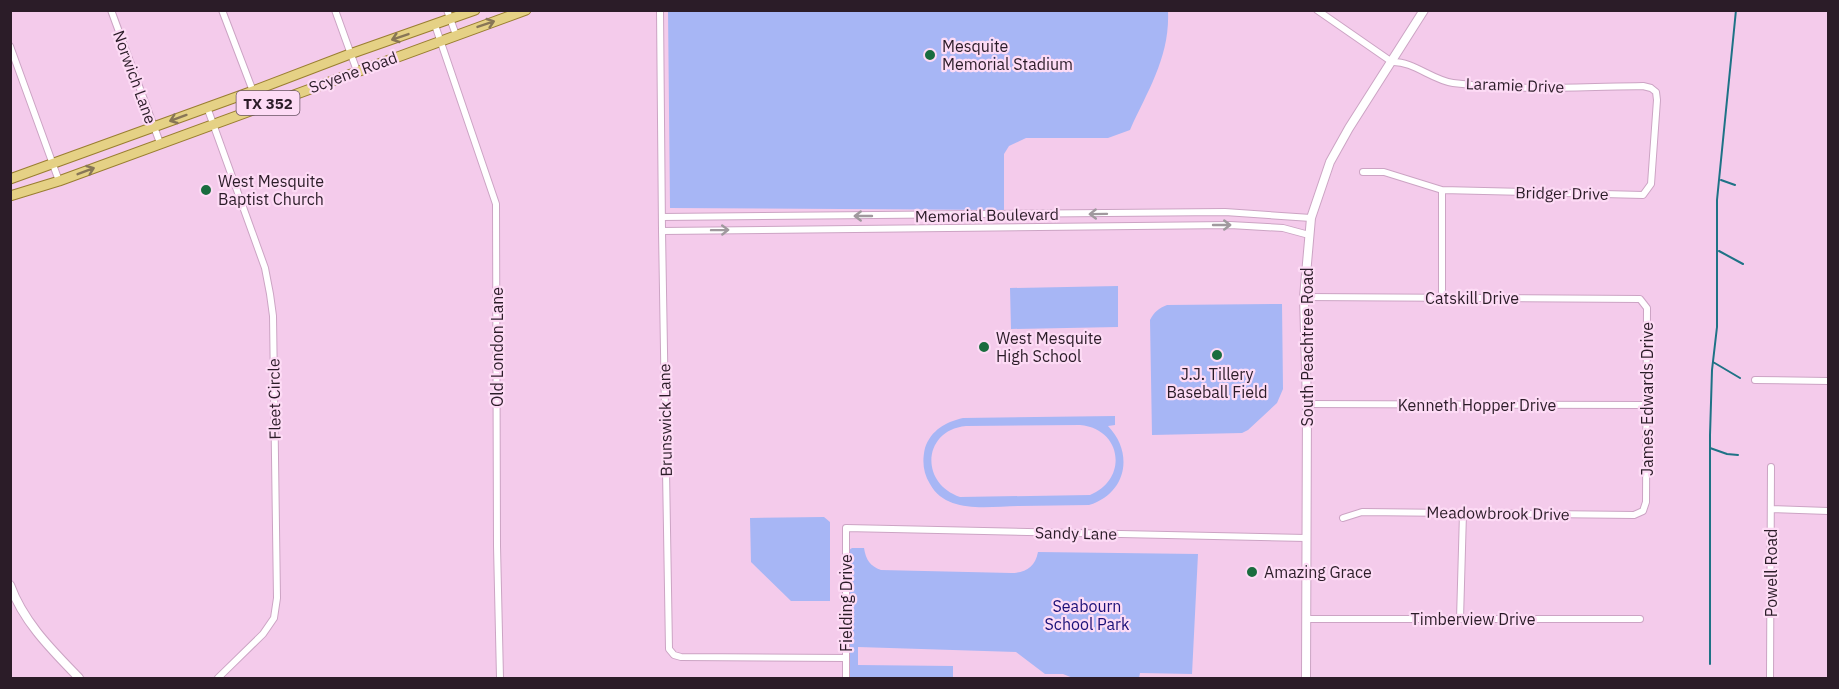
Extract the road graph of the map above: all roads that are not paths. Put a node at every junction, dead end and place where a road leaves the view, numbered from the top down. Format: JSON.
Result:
{"nodes":[{"id":1,"x":111,"y":10,"type":"edge"},
{"id":2,"x":222,"y":10,"type":"edge"},
{"id":3,"x":334,"y":10,"type":"edge"},
{"id":4,"x":476,"y":10,"type":"edge"},
{"id":5,"x":526,"y":10,"type":"edge"},
{"id":6,"x":660,"y":10,"type":"edge"},
{"id":7,"x":1317,"y":10,"type":"edge"},
{"id":8,"x":1424,"y":10,"type":"edge"},
{"id":9,"x":449,"y":15,"type":"edge"},
{"id":10,"x":435,"y":25,"type":"junction"},
{"id":11,"x":456,"y":35,"type":"junction"},
{"id":12,"x":440,"y":40,"type":"junction"},
{"id":13,"x":10,"y":46,"type":"edge"},
{"id":14,"x":350,"y":54,"type":"junction"},
{"id":15,"x":1392,"y":62,"type":"junction"},
{"id":16,"x":357,"y":71,"type":"junction"},
{"id":17,"x":1643,"y":86,"type":"joint"},
{"id":18,"x":253,"y":91,"type":"junction"},
{"id":19,"x":207,"y":107,"type":"junction"},
{"id":20,"x":259,"y":107,"type":"junction"},
{"id":21,"x":213,"y":124,"type":"junction"},
{"id":22,"x":154,"y":127,"type":"junction"},
{"id":23,"x":160,"y":143,"type":"junction"},
{"id":24,"x":52,"y":163,"type":"junction"},
{"id":25,"x":1363,"y":172,"type":"dead end"},
{"id":26,"x":10,"y":179,"type":"edge"},
{"id":27,"x":59,"y":181,"type":"junction"},
{"id":28,"x":1442,"y":190,"type":"junction"},
{"id":29,"x":10,"y":196,"type":"edge"},
{"id":30,"x":662,"y":217,"type":"junction"},
{"id":31,"x":1311,"y":218,"type":"junction"},
{"id":32,"x":662,"y":231,"type":"junction"},
{"id":33,"x":1309,"y":235,"type":"junction"},
{"id":34,"x":1304,"y":297,"type":"junction"},
{"id":35,"x":1442,"y":298,"type":"junction"},
{"id":36,"x":1640,"y":299,"type":"joint"},
{"id":37,"x":1755,"y":380,"type":"dead end"},
{"id":38,"x":1828,"y":381,"type":"edge"},
{"id":39,"x":1306,"y":404,"type":"junction"},
{"id":40,"x":1647,"y":405,"type":"junction"},
{"id":41,"x":1771,"y":467,"type":"dead end"},
{"id":42,"x":1646,"y":502,"type":"joint"},
{"id":43,"x":1771,"y":509,"type":"junction"},
{"id":44,"x":1828,"y":511,"type":"edge"},
{"id":45,"x":1463,"y":513,"type":"junction"},
{"id":46,"x":1342,"y":518,"type":"dead end"},
{"id":47,"x":846,"y":528,"type":"joint"},
{"id":48,"x":1306,"y":538,"type":"junction"},
{"id":49,"x":10,"y":585,"type":"edge"},
{"id":50,"x":1306,"y":619,"type":"junction"},
{"id":51,"x":1460,"y":619,"type":"junction"},
{"id":52,"x":1640,"y":619,"type":"dead end"},
{"id":53,"x":846,"y":658,"type":"junction"},
{"id":54,"x":79,"y":678,"type":"edge"},
{"id":55,"x":218,"y":678,"type":"edge"},
{"id":56,"x":500,"y":678,"type":"edge"},
{"id":57,"x":846,"y":678,"type":"edge"},
{"id":58,"x":1306,"y":678,"type":"edge"},
{"id":59,"x":1770,"y":678,"type":"edge"}],
"edges":[{"from":1,"to":22,"type":"street","name":"Norwich Lane"},
{"from":2,"to":18,"type":"street"},
{"from":3,"to":14,"type":"street"},
{"from":4,"to":9,"type":"main road","name":"Scyene Road","number":"TX 352"},
{"from":11,"to":5,"type":"main road","name":"Scyene Road","number":"TX 352","one_way":true},
{"from":6,"to":30,"type":"street","name":"Brunswick Lane"},
{"from":7,"to":15,"type":"street","name":"Laramie Drive"},
{"from":8,"to":15,"type":"main road","name":"South Peachtree Road"},
{"from":9,"to":10,"type":"main road","name":"Scyene Road","number":"TX 352"},
{"from":9,"to":11,"type":"street"},
{"from":10,"to":12,"type":"street","name":"Old London Lane"},
{"from":10,"to":14,"type":"main road","name":"Scyene Road","number":"TX 352","one_way":true},
{"from":11,"to":12,"type":"main road","name":"Scyene Road","number":"TX 352"},
{"from":12,"to":16,"type":"main road","name":"Scyene Road","number":"TX 352"},
{"from":12,"to":56,"type":"street","name":"Old London Lane"},
{"from":13,"to":24,"type":"street"},
{"from":14,"to":16,"type":"street"},
{"from":14,"to":18,"type":"main road","name":"Scyene Road","number":"TX 352"},
{"from":15,"to":17,"type":"street","name":"Laramie Drive"},
{"from":15,"to":31,"type":"main road","name":"South Peachtree Road"},
{"from":16,"to":20,"type":"main road","name":"Scyene Road","number":"TX 352"},
{"from":17,"to":28,"type":"street","name":"Bridger Drive"},
{"from":18,"to":19,"type":"main road","name":"Scyene Road","number":"TX 352"},
{"from":18,"to":20,"type":"street"},
{"from":19,"to":21,"type":"street","name":"Fleet Circle"},
{"from":19,"to":22,"type":"main road","name":"Scyene Road","number":"TX 352","one_way":true},
{"from":20,"to":21,"type":"main road","name":"Scyene Road","number":"TX 352"},
{"from":21,"to":23,"type":"main road","name":"Scyene Road","number":"TX 352"},
{"from":21,"to":55,"type":"street","name":"Fleet Circle"},
{"from":22,"to":23,"type":"street","name":"Norwich Lane"},
{"from":22,"to":24,"type":"main road","name":"Scyene Road","number":"TX 352"},
{"from":27,"to":23,"type":"main road","name":"Scyene Road","number":"TX 352","one_way":true},
{"from":24,"to":26,"type":"main road","name":"Scyene Road","number":"TX 352"},
{"from":24,"to":27,"type":"street"},
{"from":25,"to":28,"type":"street","name":"Bridger Drive"},
{"from":27,"to":29,"type":"main road","name":"Scyene Road","number":"TX 352"},
{"from":28,"to":35,"type":"street"},
{"from":31,"to":30,"type":"street","name":"Memorial Boulevard","one_way":true},
{"from":30,"to":32,"type":"street","name":"Brunswick Lane"},
{"from":31,"to":33,"type":"main road","name":"South Peachtree Road"},
{"from":32,"to":33,"type":"street","name":"Memorial Boulevard","one_way":true},
{"from":32,"to":53,"type":"street","name":"Brunswick Lane"},
{"from":33,"to":34,"type":"main road","name":"South Peachtree Road"},
{"from":34,"to":35,"type":"street","name":"Catskill Drive"},
{"from":34,"to":39,"type":"main road","name":"South Peachtree Road"},
{"from":35,"to":36,"type":"street","name":"Catskill Drive"},
{"from":36,"to":40,"type":"street","name":"James Edwards Drive"},
{"from":37,"to":38,"type":"street"},
{"from":39,"to":40,"type":"street","name":"Kenneth Hopper Drive"},
{"from":39,"to":48,"type":"main road","name":"South Peachtree Road"},
{"from":40,"to":42,"type":"street","name":"James Edwards Drive"},
{"from":41,"to":43,"type":"street","name":"Powell Road"},
{"from":42,"to":45,"type":"street","name":"Meadowbrook Drive"},
{"from":43,"to":44,"type":"street"},
{"from":43,"to":59,"type":"street","name":"Powell Road"},
{"from":45,"to":46,"type":"street","name":"Meadowbrook Drive"},
{"from":45,"to":51,"type":"street"},
{"from":47,"to":48,"type":"street","name":"Sandy Lane"},
{"from":47,"to":53,"type":"street","name":"Fielding Drive"},
{"from":48,"to":50,"type":"main road","name":"South Peachtree Road"},
{"from":49,"to":54,"type":"street"},
{"from":50,"to":51,"type":"street","name":"Timberview Drive"},
{"from":50,"to":58,"type":"main road","name":"South Peachtree Road"},
{"from":51,"to":52,"type":"street","name":"Timberview Drive"},
{"from":53,"to":57,"type":"street","name":"Fielding Drive"}]}
